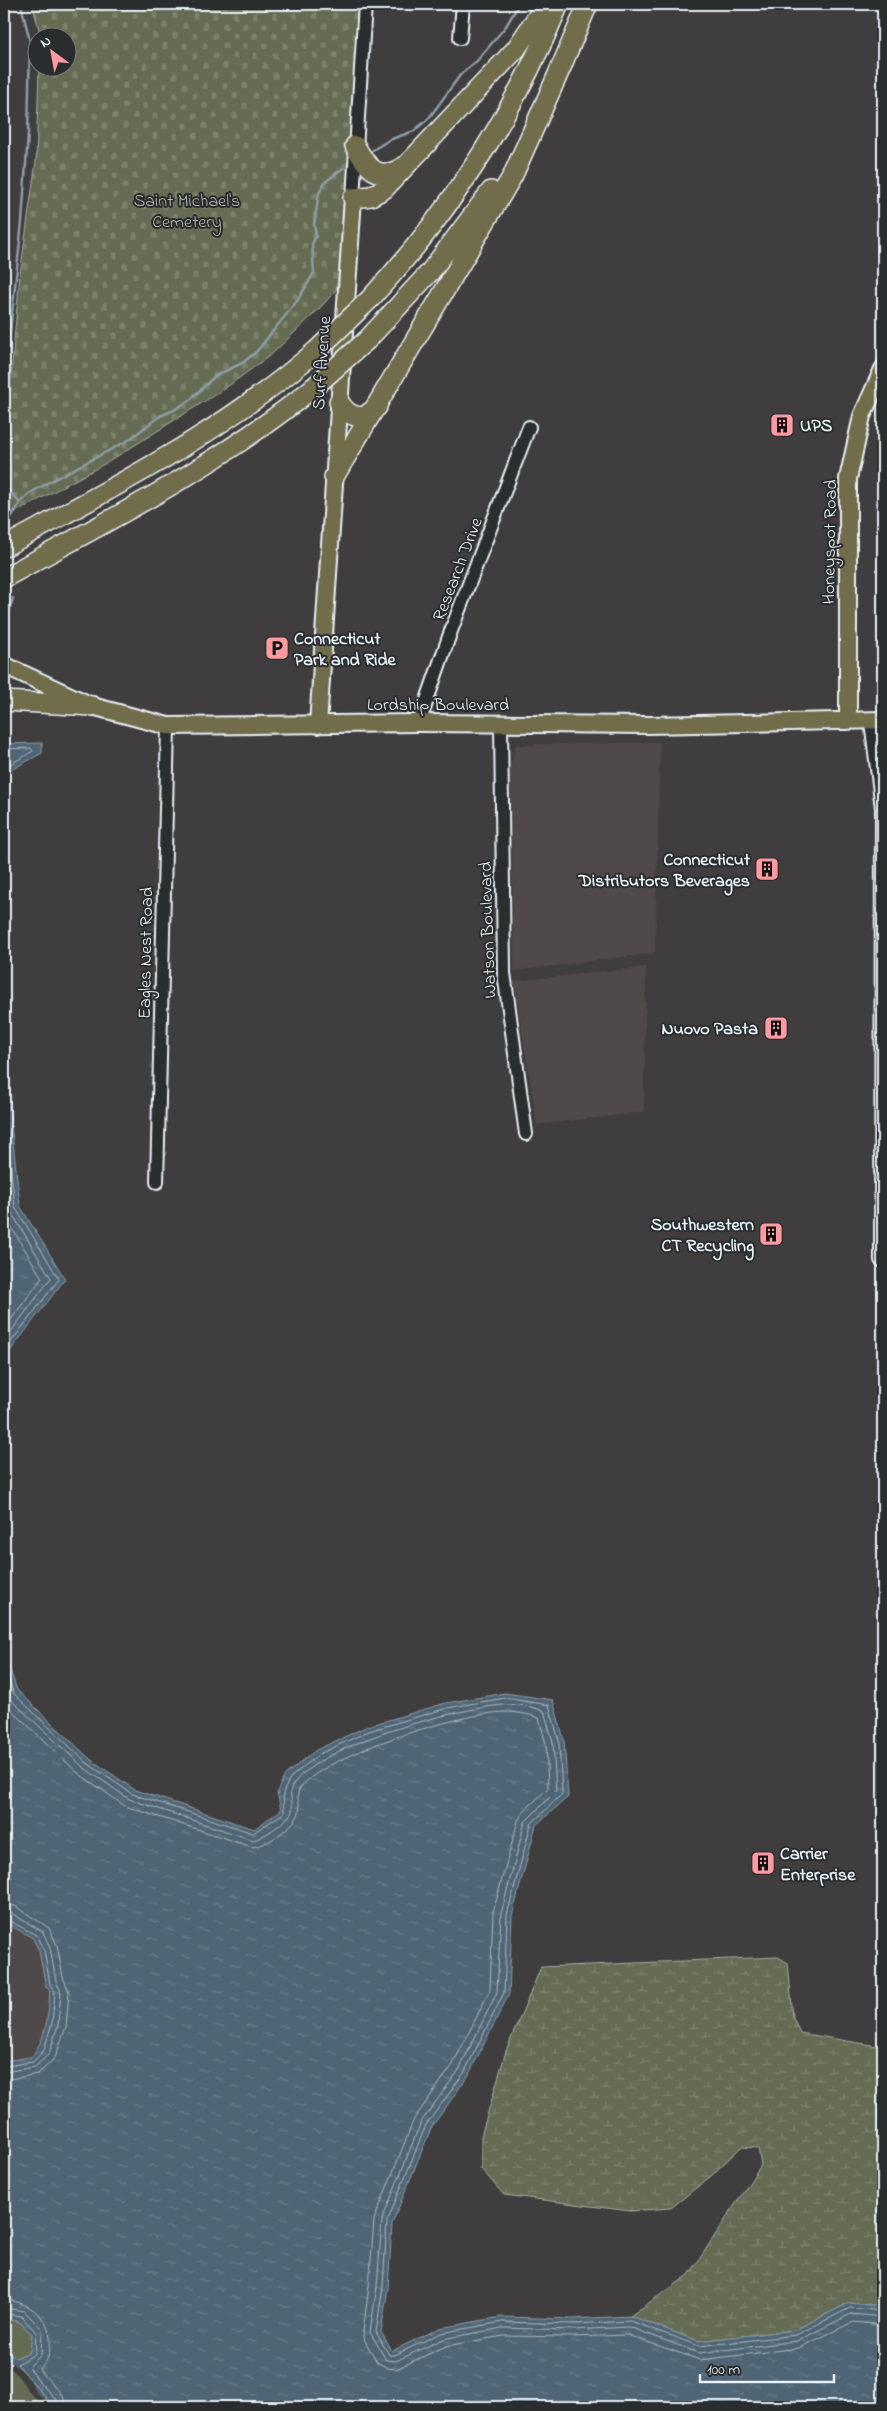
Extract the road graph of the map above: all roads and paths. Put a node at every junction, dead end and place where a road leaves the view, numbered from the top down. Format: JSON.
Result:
{"nodes":[{"id":1,"x":365,"y":4,"type":"edge"},
{"id":2,"x":463,"y":4,"type":"edge"},
{"id":3,"x":546,"y":4,"type":"edge"},
{"id":4,"x":559,"y":4,"type":"edge"},
{"id":5,"x":588,"y":4,"type":"edge"},
{"id":6,"x":460,"y":38,"type":"dead end"},
{"id":7,"x":563,"y":63,"type":"junction"},
{"id":8,"x":355,"y":146,"type":"junction"},
{"id":9,"x":404,"y":166,"type":"junction"},
{"id":10,"x":353,"y":198,"type":"junction"},
{"id":11,"x":883,"y":369,"type":"edge"},
{"id":12,"x":339,"y":402,"type":"junction"},
{"id":13,"x":377,"y":407,"type":"junction"},
{"id":14,"x":529,"y":427,"type":"dead end"},
{"id":15,"x":334,"y":477,"type":"junction"},
{"id":16,"x":4,"y":547,"type":"edge"},
{"id":17,"x":4,"y":578,"type":"edge"},
{"id":18,"x":4,"y":666,"type":"edge"},
{"id":19,"x":4,"y":701,"type":"edge"},
{"id":20,"x":92,"y":706,"type":"junction"},
{"id":21,"x":848,"y":721,"type":"junction"},
{"id":22,"x":877,"y":721,"type":"edge"},
{"id":23,"x":419,"y":723,"type":"junction"},
{"id":24,"x":501,"y":724,"type":"junction"},
{"id":25,"x":318,"y":725,"type":"junction"},
{"id":26,"x":168,"y":726,"type":"junction"},
{"id":27,"x":526,"y":1134,"type":"dead end"},
{"id":28,"x":157,"y":1182,"type":"dead end"},
{"id":29,"x":881,"y":1260,"type":"dead end"}],
"edges":[{"from":1,"to":8,"type":"street","name":"Surf Avenue"},
{"from":2,"to":6,"type":"street"},
{"from":3,"to":9,"type":"highway"},
{"from":4,"to":16,"type":"highway","bridge":true},
{"from":5,"to":7,"type":"highway"},
{"from":7,"to":13,"type":"highway"},
{"from":7,"to":17,"type":"highway","bridge":true},
{"from":8,"to":9,"type":"highway"},
{"from":8,"to":10,"type":"street","name":"Surf Avenue"},
{"from":9,"to":10,"type":"highway"},
{"from":10,"to":12,"type":"main road","name":"Surf Avenue"},
{"from":11,"to":21,"type":"main road","name":"Honeyspot Road"},
{"from":12,"to":13,"type":"highway"},
{"from":12,"to":15,"type":"main road","name":"Surf Avenue"},
{"from":13,"to":15,"type":"highway"},
{"from":14,"to":23,"type":"street","name":"Research Drive"},
{"from":15,"to":25,"type":"main road","name":"Surf Avenue"},
{"from":18,"to":20,"type":"main road","name":"Lordship Boulevard"},
{"from":19,"to":20,"type":"highway"},
{"from":20,"to":26,"type":"main road","name":"Lordship Boulevard"},
{"from":21,"to":22,"type":"main road","name":"Lordship Boulevard"},
{"from":21,"to":24,"type":"main road","name":"Lordship Boulevard"},
{"from":22,"to":29,"type":"street"},
{"from":23,"to":24,"type":"main road","name":"Lordship Boulevard"},
{"from":23,"to":25,"type":"main road","name":"Lordship Boulevard"},
{"from":24,"to":27,"type":"street","name":"Watson Boulevard"},
{"from":25,"to":26,"type":"main road","name":"Lordship Boulevard"},
{"from":26,"to":28,"type":"street","name":"Eagles Nest Road"}]}
